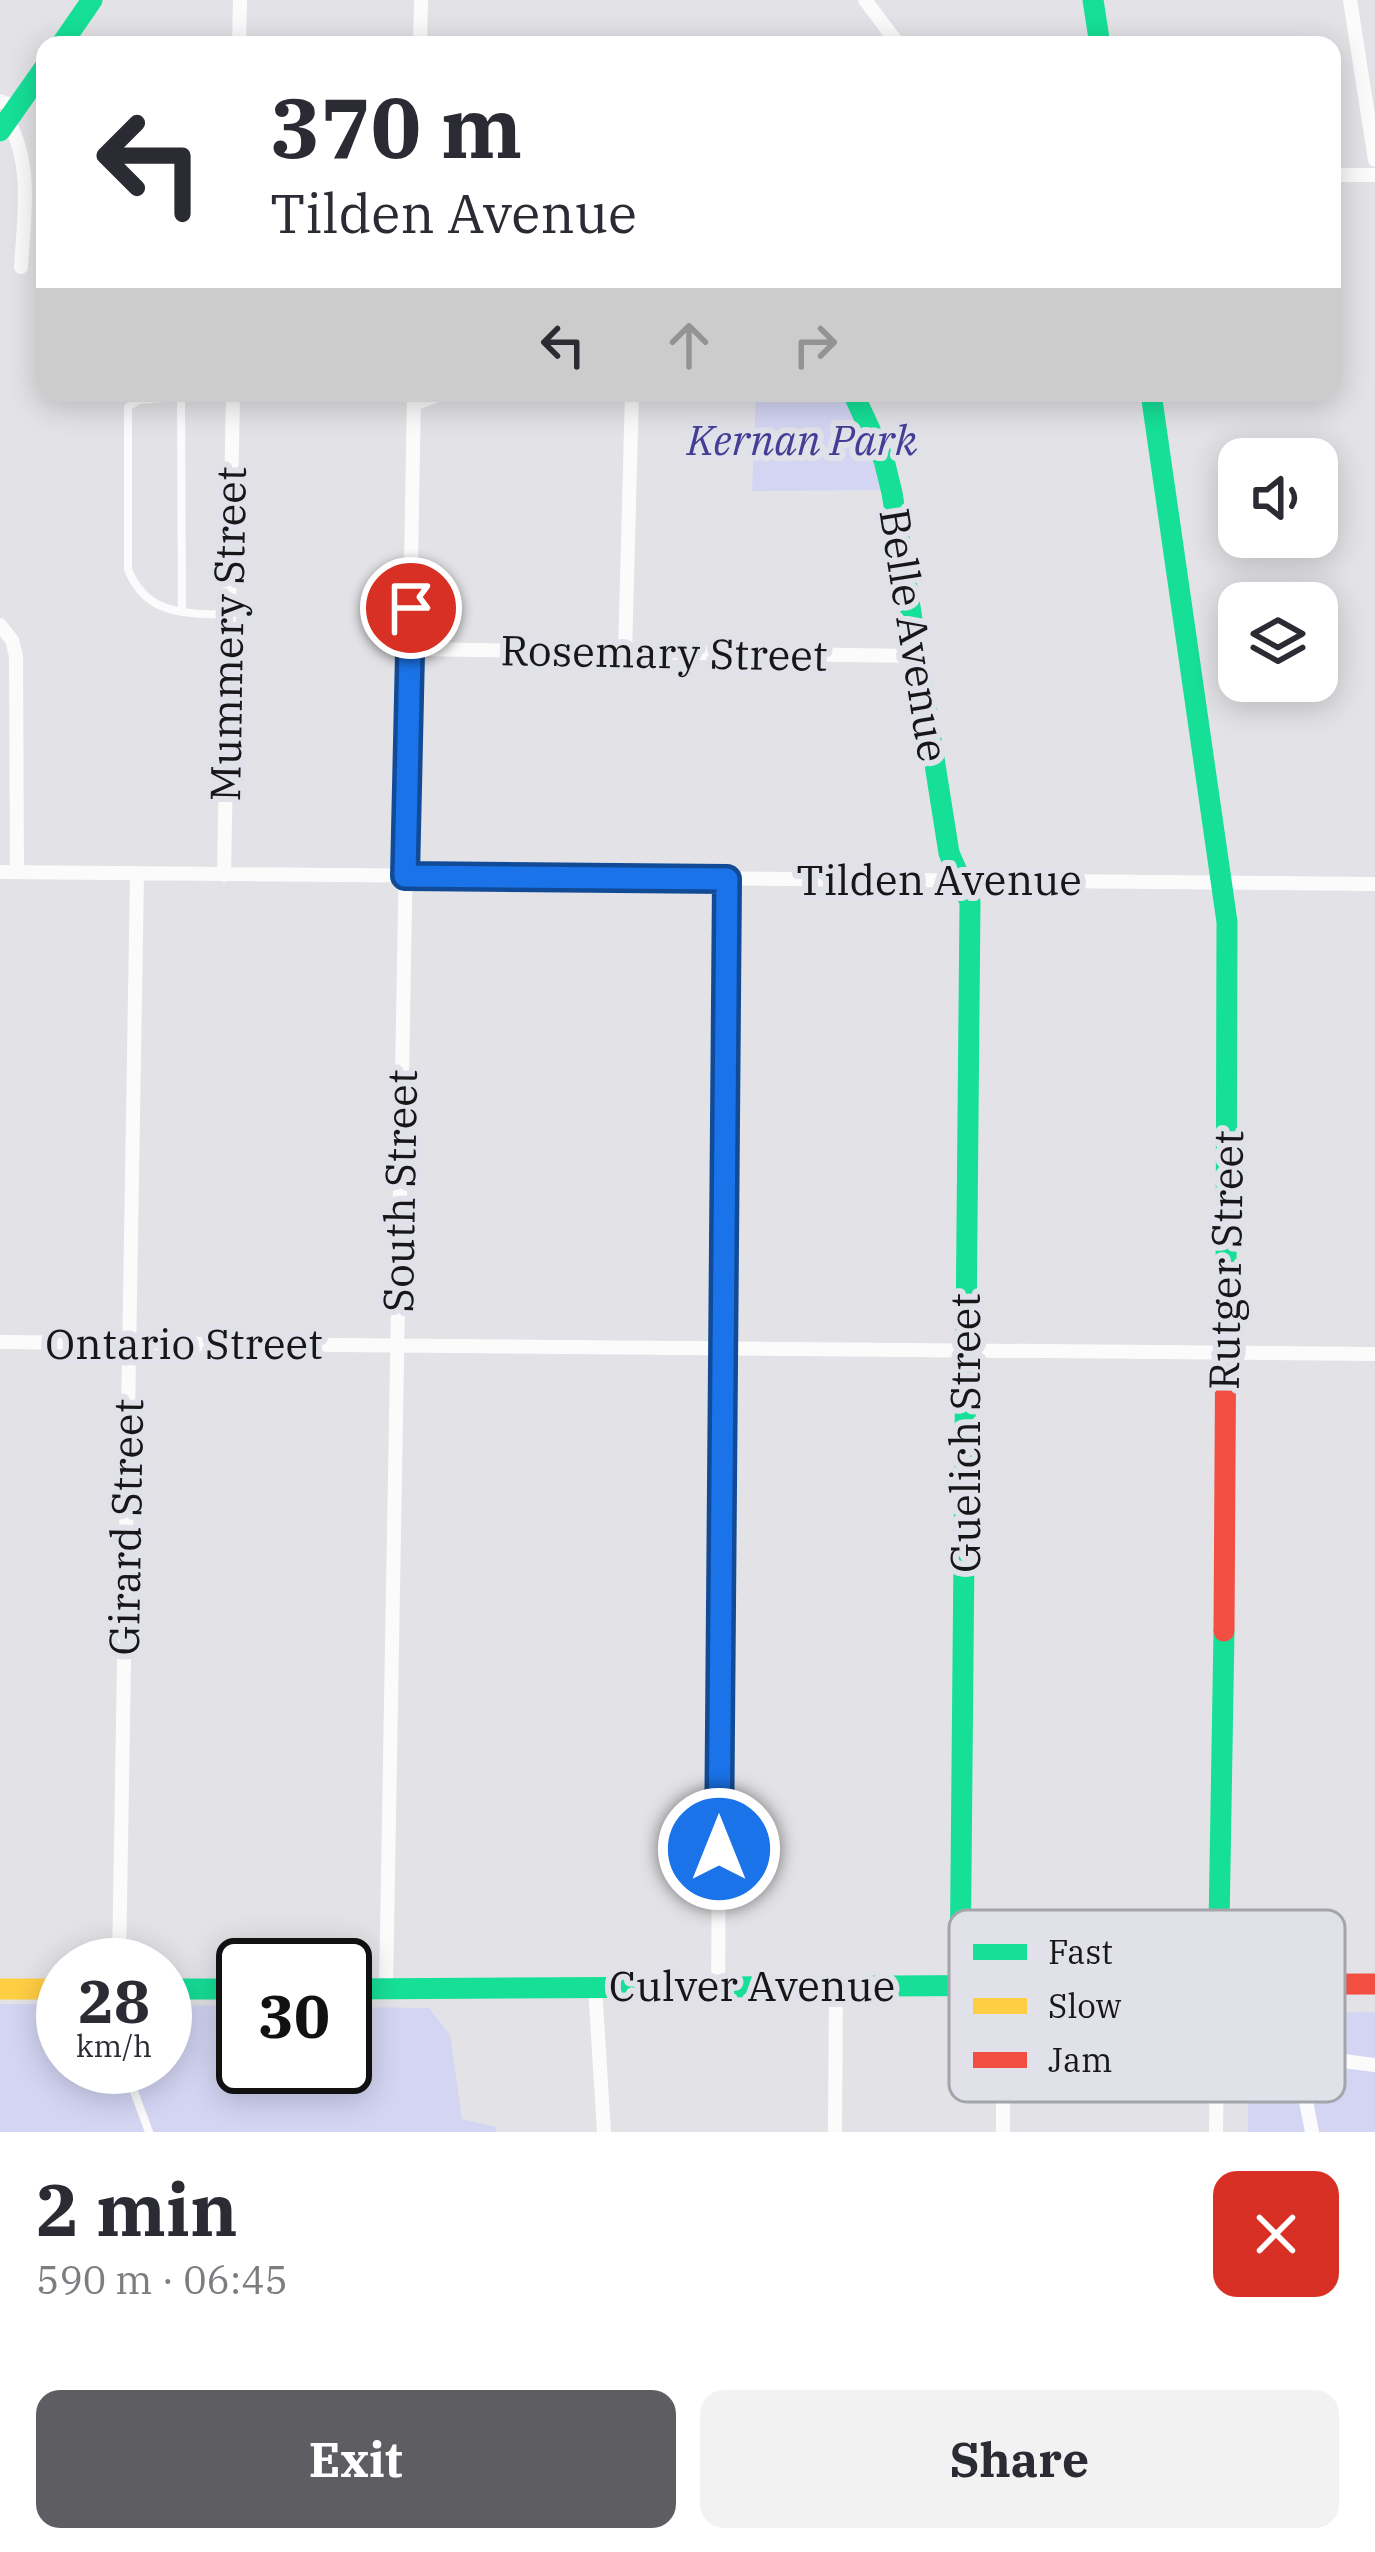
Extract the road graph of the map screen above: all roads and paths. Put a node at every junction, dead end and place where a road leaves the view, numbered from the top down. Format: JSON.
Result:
{"nodes":[{"id":1,"x":92,"y":0,"type":"edge"},
{"id":2,"x":240,"y":0,"type":"edge"},
{"id":3,"x":421,"y":0,"type":"edge"},
{"id":4,"x":866,"y":0,"type":"edge"},
{"id":5,"x":1093,"y":0,"type":"edge"},
{"id":6,"x":1350,"y":0,"type":"edge"},
{"id":7,"x":67,"y":36,"type":"edge"},
{"id":8,"x":239,"y":36,"type":"edge"},
{"id":9,"x":420,"y":36,"type":"edge"},
{"id":10,"x":892,"y":36,"type":"edge"},
{"id":11,"x":1099,"y":36,"type":"edge"},
{"id":12,"x":36,"y":78,"type":"edge"},
{"id":13,"x":6,"y":115,"type":"edge"},
{"id":14,"x":1375,"y":160,"type":"edge"},
{"id":15,"x":1341,"y":175,"type":"edge"},
{"id":16,"x":1375,"y":175,"type":"edge"},
{"id":17,"x":21,"y":267,"type":"dead end"},
{"id":18,"x":135,"y":402,"type":"edge"},
{"id":19,"x":182,"y":402,"type":"edge"},
{"id":20,"x":231,"y":402,"type":"edge"},
{"id":21,"x":414,"y":402,"type":"edge"},
{"id":22,"x":632,"y":402,"type":"edge"},
{"id":23,"x":857,"y":402,"type":"edge"},
{"id":24,"x":1152,"y":402,"type":"edge"},
{"id":25,"x":182,"y":612,"type":"junction"},
{"id":26,"x":229,"y":615,"type":"junction"},
{"id":27,"x":0,"y":625,"type":"edge"},
{"id":28,"x":410,"y":650,"type":"junction"},
{"id":29,"x":625,"y":653,"type":"junction"},
{"id":30,"x":918,"y":656,"type":"junction"},
{"id":31,"x":8,"y":872,"type":"edge"},
{"id":32,"x":137,"y":874,"type":"junction"},
{"id":33,"x":224,"y":875,"type":"junction"},
{"id":34,"x":405,"y":876,"type":"junction"},
{"id":35,"x":727,"y":879,"type":"junction"},
{"id":36,"x":962,"y":881,"type":"junction"},
{"id":37,"x":1222,"y":881,"type":"junction"},
{"id":38,"x":1375,"y":884,"type":"edge"},
{"id":39,"x":0,"y":1342,"type":"edge"},
{"id":40,"x":130,"y":1344,"type":"junction"},
{"id":41,"x":398,"y":1345,"type":"junction"},
{"id":42,"x":721,"y":1348,"type":"junction"},
{"id":43,"x":966,"y":1350,"type":"junction"},
{"id":44,"x":1224,"y":1353,"type":"junction"},
{"id":45,"x":1375,"y":1354,"type":"edge"},
{"id":46,"x":961,"y":1910,"type":"edge"},
{"id":47,"x":1219,"y":1910,"type":"edge"},
{"id":48,"x":119,"y":1938,"type":"edge"},
{"id":49,"x":718,"y":1985,"type":"junction"},
{"id":50,"x":836,"y":1985,"type":"junction"},
{"id":51,"x":949,"y":1985,"type":"edge"},
{"id":52,"x":595,"y":1986,"type":"junction"},
{"id":53,"x":372,"y":1988,"type":"edge"},
{"id":54,"x":386,"y":1988,"type":"junction"},
{"id":55,"x":0,"y":1989,"type":"edge"},
{"id":56,"x":36,"y":1989,"type":"edge"},
{"id":57,"x":1345,"y":2061,"type":"edge"},
{"id":58,"x":1375,"y":2065,"type":"edge"},
{"id":59,"x":135,"y":2094,"type":"edge"},
{"id":60,"x":1216,"y":2102,"type":"edge"},
{"id":61,"x":1306,"y":2102,"type":"edge"},
{"id":62,"x":149,"y":2132,"type":"edge"},
{"id":63,"x":604,"y":2132,"type":"edge"},
{"id":64,"x":836,"y":2132,"type":"edge"},
{"id":65,"x":1216,"y":2132,"type":"edge"},
{"id":66,"x":1312,"y":2132,"type":"edge"}],
"edges":[{"from":1,"to":7,"type":"street"},
{"from":2,"to":8,"type":"street"},
{"from":3,"to":9,"type":"street"},
{"from":4,"to":10,"type":"street"},
{"from":5,"to":11,"type":"street"},
{"from":6,"to":14,"type":"street"},
{"from":12,"to":13,"type":"street"},
{"from":13,"to":17,"type":"street"},
{"from":15,"to":16,"type":"street"},
{"from":18,"to":25,"type":"lane"},
{"from":19,"to":25,"type":"lane"},
{"from":20,"to":26,"type":"street","name":"Mummery Street"},
{"from":21,"to":28,"type":"street","name":"South Street"},
{"from":22,"to":29,"type":"street"},
{"from":23,"to":30,"type":"street","name":"Belle Avenue"},
{"from":24,"to":37,"type":"street","name":"Rutger Street"},
{"from":25,"to":26,"type":"lane"},
{"from":26,"to":33,"type":"street","name":"Mummery Street"},
{"from":27,"to":31,"type":"street"},
{"from":28,"to":29,"type":"street","name":"Rosemary Street"},
{"from":28,"to":34,"type":"street","name":"South Street"},
{"from":29,"to":30,"type":"street","name":"Rosemary Street"},
{"from":30,"to":36,"type":"street","name":"Belle Avenue"},
{"from":31,"to":32,"type":"street","name":"Tilden Avenue"},
{"from":32,"to":33,"type":"street","name":"Tilden Avenue"},
{"from":32,"to":40,"type":"street","name":"Girard Street"},
{"from":33,"to":34,"type":"street","name":"Tilden Avenue"},
{"from":34,"to":35,"type":"street","name":"Tilden Avenue"},
{"from":34,"to":41,"type":"street","name":"South Street"},
{"from":35,"to":36,"type":"street","name":"Tilden Avenue"},
{"from":35,"to":42,"type":"street"},
{"from":36,"to":37,"type":"street","name":"Tilden Avenue"},
{"from":36,"to":43,"type":"street","name":"Guelich Street"},
{"from":37,"to":38,"type":"street","name":"Tilden Avenue"},
{"from":37,"to":44,"type":"street","name":"Rutger Street"},
{"from":39,"to":40,"type":"street","name":"Ontario Street"},
{"from":40,"to":41,"type":"street","name":"Ontario Street"},
{"from":40,"to":48,"type":"street","name":"Girard Street"},
{"from":41,"to":42,"type":"street","name":"Ontario Street"},
{"from":41,"to":54,"type":"street","name":"South Street"},
{"from":42,"to":43,"type":"street","name":"Ontario Street"},
{"from":42,"to":49,"type":"street"},
{"from":43,"to":44,"type":"street","name":"Ontario Street"},
{"from":43,"to":46,"type":"street","name":"Guelich Street"},
{"from":44,"to":45,"type":"street","name":"Ontario Street"},
{"from":44,"to":47,"type":"street","name":"Rutger Street"},
{"from":49,"to":50,"type":"street","name":"Culver Avenue"},
{"from":49,"to":52,"type":"street","name":"Culver Avenue"},
{"from":50,"to":51,"type":"street","name":"Culver Avenue"},
{"from":50,"to":64,"type":"street"},
{"from":52,"to":54,"type":"street","name":"Culver Avenue"},
{"from":52,"to":63,"type":"street"},
{"from":53,"to":54,"type":"street","name":"Culver Avenue"},
{"from":55,"to":56,"type":"street"},
{"from":57,"to":58,"type":"street"},
{"from":59,"to":62,"type":"lane"},
{"from":60,"to":65,"type":"street","name":"Rutger Street"},
{"from":61,"to":66,"type":"street"}]}
